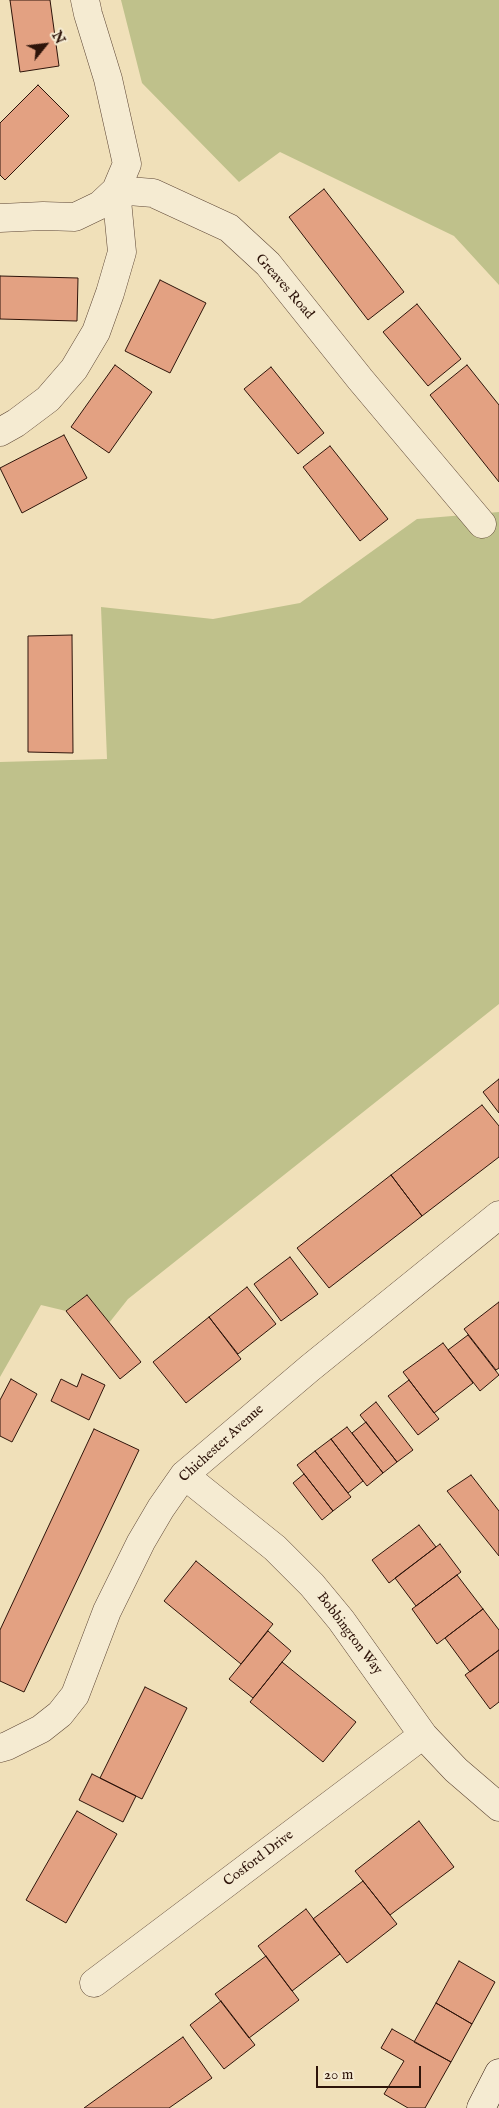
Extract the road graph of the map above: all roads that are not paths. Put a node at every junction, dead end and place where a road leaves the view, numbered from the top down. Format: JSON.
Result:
{"nodes":[{"id":1,"x":85,"y":0,"type":"edge"},
{"id":2,"x":116,"y":190,"type":"junction"},
{"id":3,"x":0,"y":218,"type":"edge"},
{"id":4,"x":0,"y":432,"type":"edge"},
{"id":5,"x":482,"y":524,"type":"dead end"},
{"id":6,"x":499,"y":1215,"type":"edge"},
{"id":7,"x":184,"y":1475,"type":"junction"},
{"id":8,"x":423,"y":1735,"type":"junction"},
{"id":9,"x":0,"y":1748,"type":"edge"},
{"id":10,"x":499,"y":1807,"type":"edge"},
{"id":11,"x":94,"y":1983,"type":"dead end"},
{"id":12,"x":499,"y":2074,"type":"edge"},
{"id":13,"x":481,"y":2108,"type":"edge"}],
"edges":[{"from":1,"to":2,"type":"street"},
{"from":2,"to":3,"type":"street"},
{"from":2,"to":4,"type":"street"},
{"from":2,"to":5,"type":"street","name":"Greaves Road"},
{"from":6,"to":7,"type":"street","name":"Chichester Avenue"},
{"from":7,"to":8,"type":"street","name":"Bobbington Way"},
{"from":7,"to":9,"type":"street","name":"Chichester Avenue"},
{"from":8,"to":10,"type":"street","name":"Bobbington Way"},
{"from":8,"to":11,"type":"street","name":"Cosford Drive"},
{"from":12,"to":13,"type":"street"}]}
